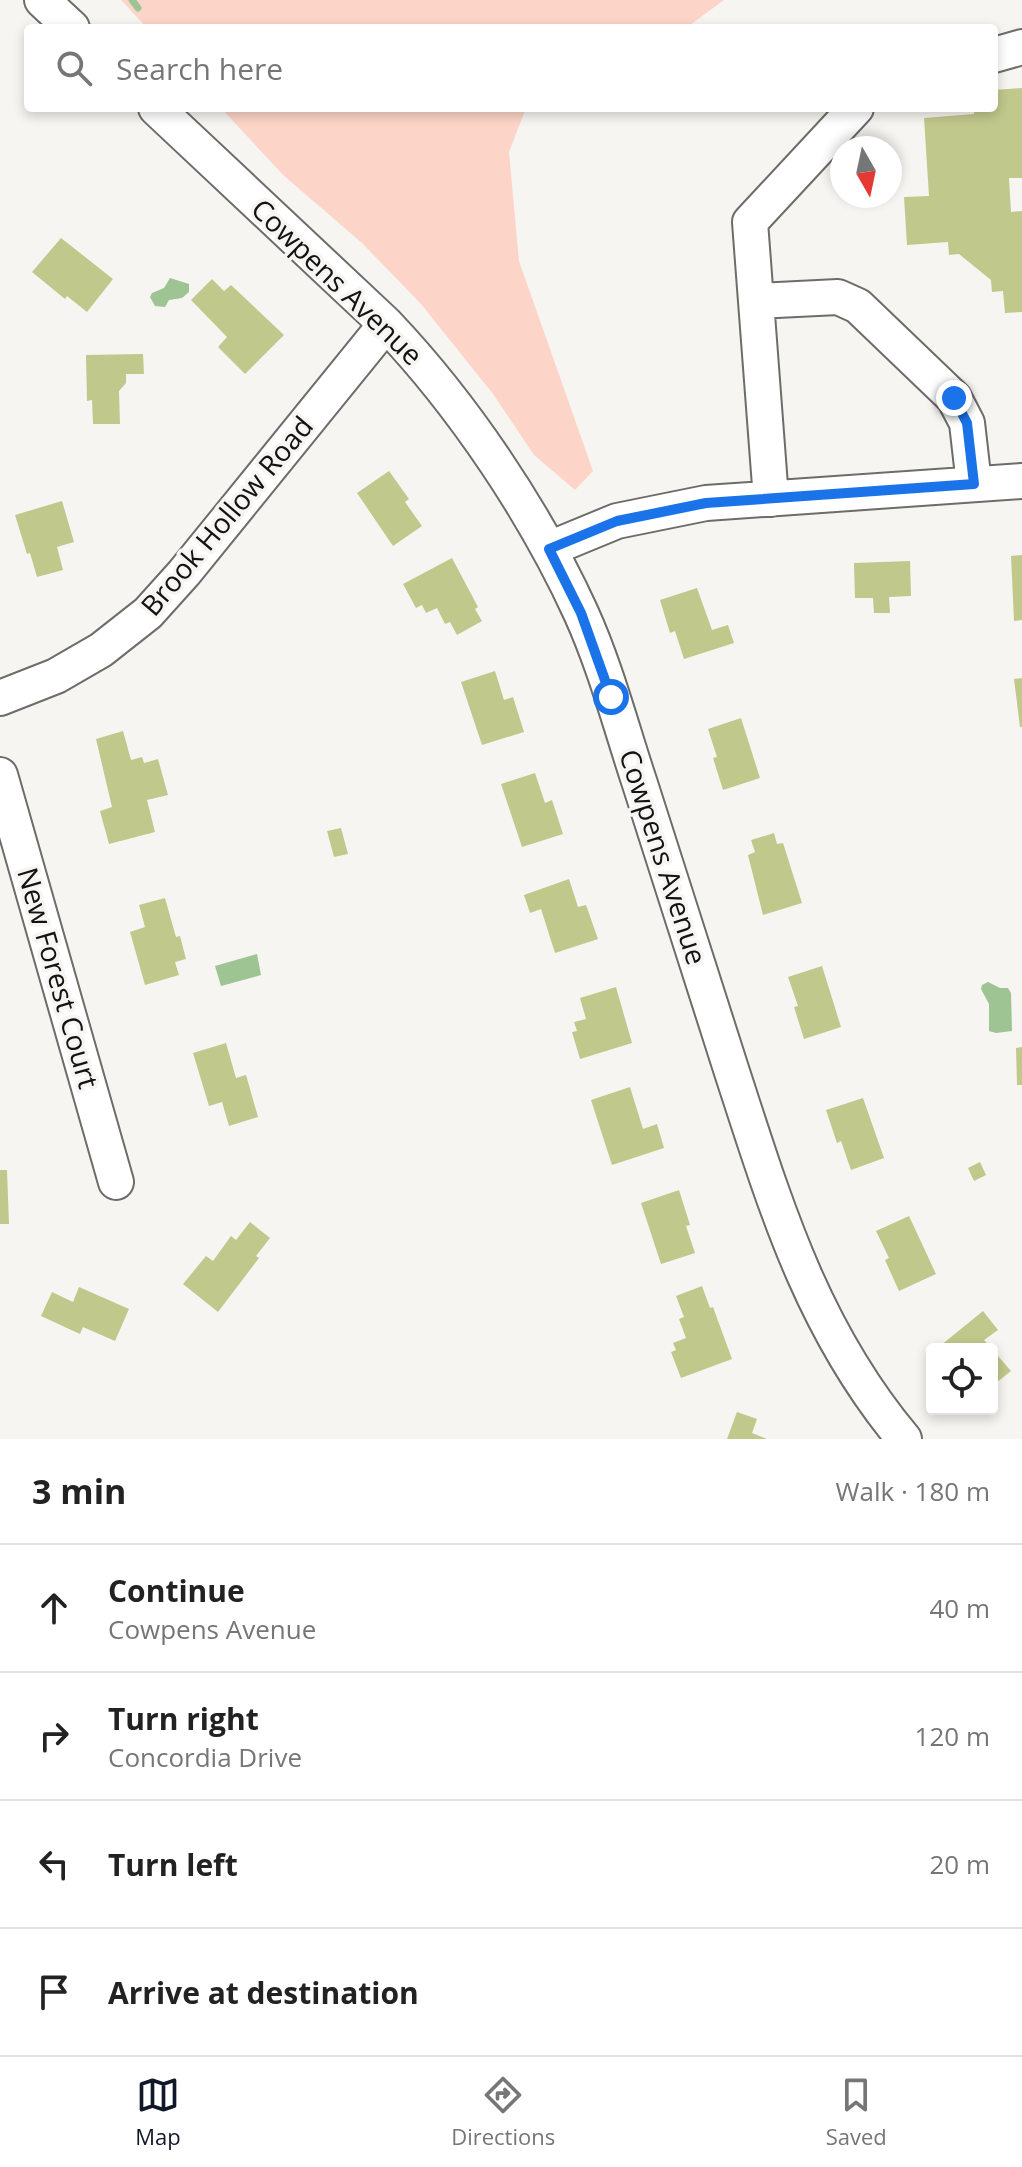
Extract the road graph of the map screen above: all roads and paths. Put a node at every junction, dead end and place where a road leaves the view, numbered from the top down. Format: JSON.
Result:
{"nodes":[{"id":1,"x":42,"y":0,"type":"edge"},
{"id":2,"x":68,"y":24,"type":"edge"},
{"id":3,"x":1022,"y":47,"type":"edge"},
{"id":4,"x":998,"y":54,"type":"edge"},
{"id":5,"x":160,"y":112,"type":"edge"},
{"id":6,"x":852,"y":112,"type":"edge"},
{"id":7,"x":756,"y":301,"type":"junction"},
{"id":8,"x":386,"y":324,"type":"junction"},
{"id":9,"x":1022,"y":481,"type":"edge"},
{"id":10,"x":974,"y":484,"type":"junction"},
{"id":11,"x":771,"y":499,"type":"junction"},
{"id":12,"x":549,"y":549,"type":"junction"},
{"id":13,"x":0,"y":698,"type":"edge"},
{"id":14,"x":0,"y":775,"type":"edge"},
{"id":15,"x":116,"y":1182,"type":"dead end"},
{"id":16,"x":904,"y":1439,"type":"edge"}],
"edges":[{"from":1,"to":2,"type":"street"},
{"from":3,"to":4,"type":"street"},
{"from":5,"to":8,"type":"street","name":"Cowpens Avenue"},
{"from":6,"to":7,"type":"street"},
{"from":7,"to":10,"type":"street"},
{"from":7,"to":11,"type":"street"},
{"from":8,"to":12,"type":"street","name":"Cowpens Avenue"},
{"from":8,"to":13,"type":"street","name":"Brook Hollow Road"},
{"from":9,"to":10,"type":"street"},
{"from":10,"to":11,"type":"street"},
{"from":11,"to":12,"type":"street"},
{"from":12,"to":16,"type":"street","name":"Cowpens Avenue"},
{"from":14,"to":15,"type":"street","name":"New Forest Court"}]}
